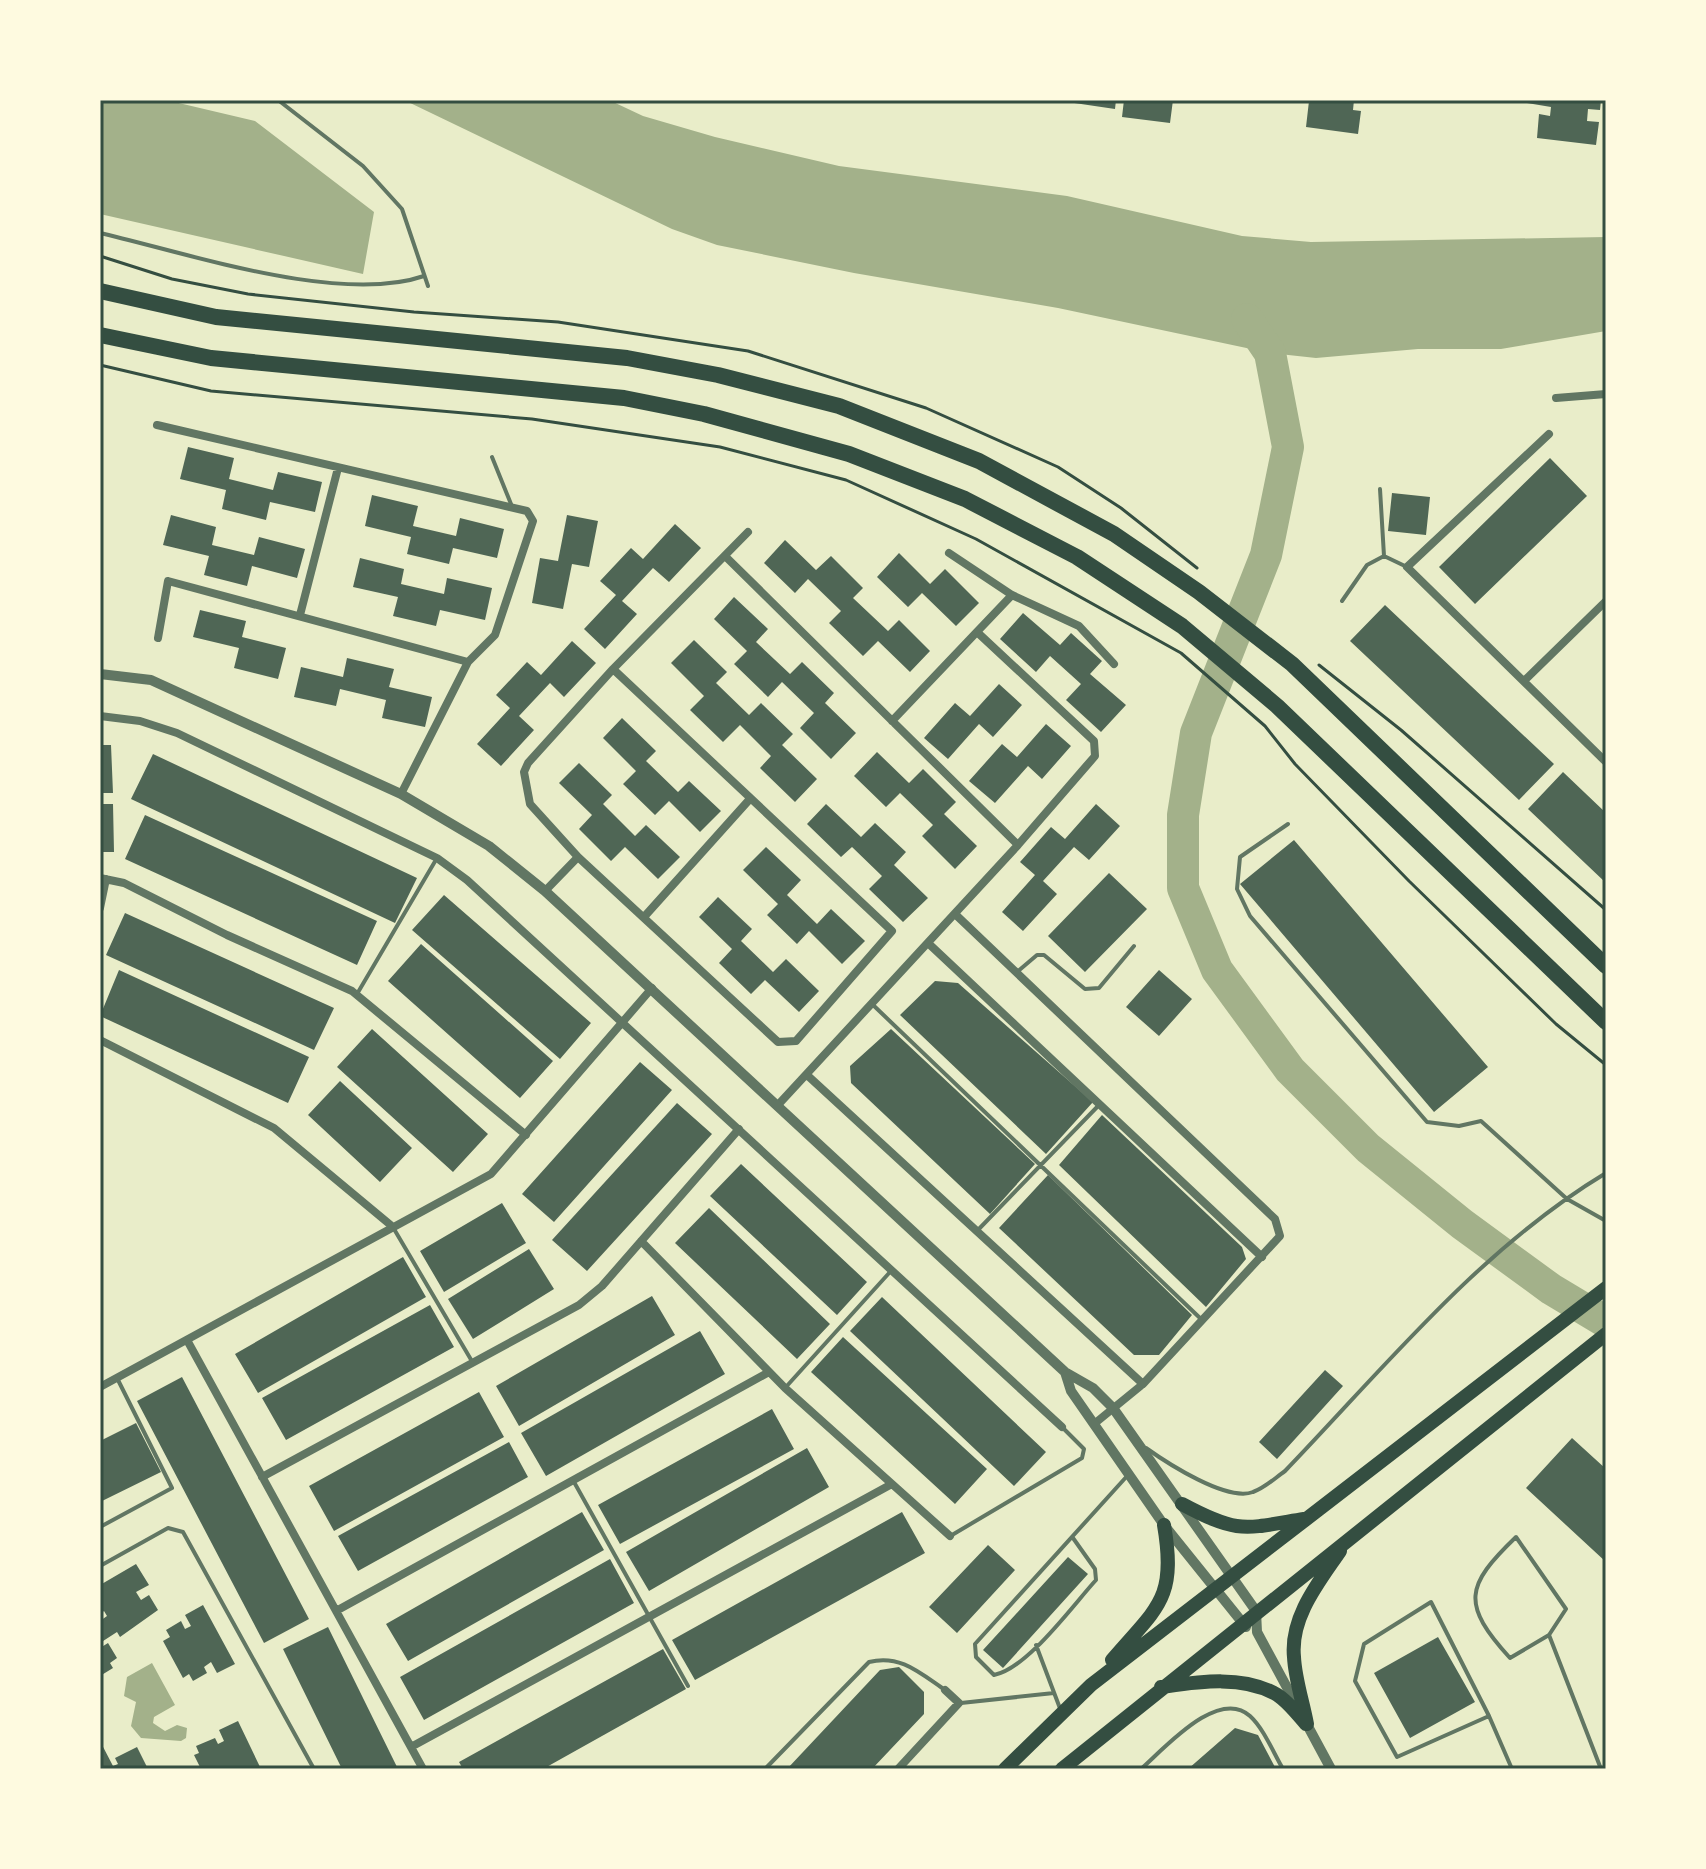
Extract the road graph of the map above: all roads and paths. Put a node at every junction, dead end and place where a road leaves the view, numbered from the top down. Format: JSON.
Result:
{"nodes":[{"id":1,"x":278,"y":100,"type":"edge"},
{"id":2,"x":100,"y":233,"type":"edge"},
{"id":3,"x":100,"y":256,"type":"edge"},
{"id":4,"x":424,"y":276,"type":"junction"},
{"id":5,"x":428,"y":286,"type":"dead end"},
{"id":6,"x":100,"y":291,"type":"edge"},
{"id":7,"x":558,"y":322,"type":"dead end"},
{"id":8,"x":100,"y":335,"type":"edge"},
{"id":9,"x":100,"y":365,"type":"edge"},
{"id":10,"x":1606,"y":394,"type":"edge"},
{"id":11,"x":1556,"y":398,"type":"dead end"},
{"id":12,"x":157,"y":425,"type":"dead end"},
{"id":13,"x":1549,"y":434,"type":"dead end"},
{"id":14,"x":492,"y":457,"type":"dead end"},
{"id":15,"x":338,"y":468,"type":"junction"},
{"id":16,"x":1380,"y":489,"type":"dead end"},
{"id":17,"x":511,"y":504,"type":"junction"},
{"id":18,"x":748,"y":532,"type":"dead end"},
{"id":19,"x":949,"y":553,"type":"dead end"},
{"id":20,"x":725,"y":556,"type":"junction"},
{"id":21,"x":1384,"y":556,"type":"junction"},
{"id":22,"x":1407,"y":567,"type":"junction"},
{"id":23,"x":1012,"y":595,"type":"junction"},
{"id":24,"x":1342,"y":601,"type":"dead end"},
{"id":25,"x":1606,"y":601,"type":"edge"},
{"id":26,"x":300,"y":615,"type":"junction"},
{"id":27,"x":977,"y":632,"type":"junction"},
{"id":28,"x":158,"y":638,"type":"dead end"},
{"id":29,"x":1311,"y":658,"type":"dead end"},
{"id":30,"x":468,"y":662,"type":"junction"},
{"id":31,"x":1114,"y":664,"type":"dead end"},
{"id":32,"x":613,"y":669,"type":"junction"},
{"id":33,"x":100,"y":674,"type":"edge"},
{"id":34,"x":1524,"y":681,"type":"junction"},
{"id":35,"x":100,"y":716,"type":"edge"},
{"id":36,"x":892,"y":721,"type":"junction"},
{"id":37,"x":1606,"y":762,"type":"edge"},
{"id":38,"x":401,"y":794,"type":"junction"},
{"id":39,"x":749,"y":800,"type":"junction"},
{"id":40,"x":1288,"y":824,"type":"dead end"},
{"id":41,"x":1018,"y":845,"type":"junction"},
{"id":42,"x":578,"y":857,"type":"junction"},
{"id":43,"x":437,"y":858,"type":"junction"},
{"id":44,"x":103,"y":878,"type":"edge"},
{"id":45,"x":545,"y":891,"type":"junction"},
{"id":46,"x":100,"y":908,"type":"edge"},
{"id":47,"x":1606,"y":910,"type":"edge"},
{"id":48,"x":955,"y":914,"type":"junction"},
{"id":49,"x":644,"y":917,"type":"junction"},
{"id":50,"x":928,"y":943,"type":"junction"},
{"id":51,"x":1134,"y":946,"type":"dead end"},
{"id":52,"x":1606,"y":966,"type":"edge"},
{"id":53,"x":1017,"y":972,"type":"junction"},
{"id":54,"x":652,"y":988,"type":"junction"},
{"id":55,"x":357,"y":995,"type":"junction"},
{"id":56,"x":872,"y":1004,"type":"junction"},
{"id":57,"x":622,"y":1022,"type":"junction"},
{"id":58,"x":1606,"y":1022,"type":"edge"},
{"id":59,"x":100,"y":1040,"type":"edge"},
{"id":60,"x":1606,"y":1065,"type":"edge"},
{"id":61,"x":807,"y":1075,"type":"junction"},
{"id":62,"x":1099,"y":1105,"type":"junction"},
{"id":63,"x":777,"y":1106,"type":"junction"},
{"id":64,"x":739,"y":1129,"type":"junction"},
{"id":65,"x":526,"y":1135,"type":"junction"},
{"id":66,"x":1040,"y":1165,"type":"junction"},
{"id":67,"x":1606,"y":1173,"type":"edge"},
{"id":68,"x":1567,"y":1199,"type":"junction"},
{"id":69,"x":1606,"y":1221,"type":"edge"},
{"id":70,"x":393,"y":1227,"type":"junction"},
{"id":71,"x":976,"y":1232,"type":"junction"},
{"id":72,"x":641,"y":1241,"type":"junction"},
{"id":73,"x":1262,"y":1257,"type":"junction"},
{"id":74,"x":890,"y":1272,"type":"junction"},
{"id":75,"x":1606,"y":1288,"type":"edge"},
{"id":76,"x":1203,"y":1320,"type":"junction"},
{"id":77,"x":1606,"y":1334,"type":"edge"},
{"id":78,"x":187,"y":1340,"type":"junction"},
{"id":79,"x":473,"y":1363,"type":"junction"},
{"id":80,"x":769,"y":1372,"type":"junction"},
{"id":81,"x":1065,"y":1372,"type":"junction"},
{"id":82,"x":117,"y":1378,"type":"junction"},
{"id":83,"x":1143,"y":1384,"type":"junction"},
{"id":84,"x":100,"y":1387,"type":"edge"},
{"id":85,"x":785,"y":1388,"type":"junction"},
{"id":86,"x":1113,"y":1408,"type":"junction"},
{"id":87,"x":1094,"y":1424,"type":"junction"},
{"id":88,"x":1062,"y":1427,"type":"joint"},
{"id":89,"x":1137,"y":1442,"type":"junction"},
{"id":90,"x":1129,"y":1473,"type":"junction"},
{"id":91,"x":262,"y":1477,"type":"junction"},
{"id":92,"x":573,"y":1480,"type":"junction"},
{"id":93,"x":890,"y":1485,"type":"junction"},
{"id":94,"x":1182,"y":1504,"type":"junction"},
{"id":95,"x":1305,"y":1519,"type":"junction"},
{"id":96,"x":1164,"y":1525,"type":"junction"},
{"id":97,"x":100,"y":1527,"type":"edge"},
{"id":98,"x":950,"y":1536,"type":"joint"},
{"id":99,"x":1073,"y":1538,"type":"junction"},
{"id":100,"x":1346,"y":1540,"type":"junction"},
{"id":101,"x":100,"y":1566,"type":"edge"},
{"id":102,"x":1232,"y":1574,"type":"junction"},
{"id":103,"x":1213,"y":1588,"type":"junction"},
{"id":104,"x":336,"y":1611,"type":"junction"},
{"id":105,"x":1256,"y":1611,"type":"junction"},
{"id":106,"x":649,"y":1617,"type":"junction"},
{"id":107,"x":1240,"y":1623,"type":"junction"},
{"id":108,"x":1257,"y":1632,"type":"junction"},
{"id":109,"x":1549,"y":1635,"type":"junction"},
{"id":110,"x":1036,"y":1645,"type":"junction"},
{"id":111,"x":1091,"y":1685,"type":"junction"},
{"id":112,"x":688,"y":1686,"type":"dead end"},
{"id":113,"x":1161,"y":1687,"type":"junction"},
{"id":114,"x":945,"y":1690,"type":"joint"},
{"id":115,"x":1054,"y":1693,"type":"junction"},
{"id":116,"x":959,"y":1703,"type":"junction"},
{"id":117,"x":1062,"y":1714,"type":"junction"},
{"id":118,"x":1489,"y":1716,"type":"junction"},
{"id":119,"x":1307,"y":1724,"type":"junction"},
{"id":120,"x":411,"y":1747,"type":"junction"},
{"id":121,"x":314,"y":1769,"type":"edge"},
{"id":122,"x":423,"y":1769,"type":"edge"},
{"id":123,"x":765,"y":1769,"type":"edge"},
{"id":124,"x":898,"y":1769,"type":"edge"},
{"id":125,"x":1005,"y":1769,"type":"edge"},
{"id":126,"x":1062,"y":1769,"type":"edge"},
{"id":127,"x":1141,"y":1769,"type":"edge"},
{"id":128,"x":1283,"y":1769,"type":"edge"},
{"id":129,"x":1331,"y":1769,"type":"edge"},
{"id":130,"x":1512,"y":1769,"type":"edge"},
{"id":131,"x":1601,"y":1769,"type":"edge"}],
"edges":[{"from":1,"to":4,"type":"lane"},
{"from":2,"to":4,"type":"lane"},
{"from":3,"to":7,"type":"path"},
{"from":4,"to":5,"type":"lane"},
{"from":6,"to":52,"type":"highway"},
{"from":8,"to":58,"type":"highway"},
{"from":9,"to":60,"type":"path"},
{"from":10,"to":11,"type":"street"},
{"from":12,"to":15,"type":"street"},
{"from":13,"to":22,"type":"street"},
{"from":14,"to":17,"type":"lane"},
{"from":15,"to":17,"type":"street"},
{"from":15,"to":26,"type":"street"},
{"from":16,"to":21,"type":"lane"},
{"from":17,"to":30,"type":"street"},
{"from":18,"to":20,"type":"street"},
{"from":19,"to":23,"type":"street"},
{"from":20,"to":32,"type":"street"},
{"from":20,"to":36,"type":"street"},
{"from":21,"to":22,"type":"lane"},
{"from":21,"to":24,"type":"lane"},
{"from":22,"to":34,"type":"street"},
{"from":23,"to":27,"type":"street"},
{"from":23,"to":31,"type":"street"},
{"from":25,"to":34,"type":"street"},
{"from":26,"to":28,"type":"street"},
{"from":26,"to":30,"type":"street"},
{"from":27,"to":36,"type":"street"},
{"from":27,"to":41,"type":"street"},
{"from":29,"to":47,"type":"path"},
{"from":30,"to":38,"type":"street"},
{"from":32,"to":39,"type":"street"},
{"from":32,"to":42,"type":"street"},
{"from":33,"to":38,"type":"street"},
{"from":34,"to":37,"type":"street"},
{"from":35,"to":43,"type":"street"},
{"from":36,"to":41,"type":"street"},
{"from":38,"to":45,"type":"street"},
{"from":39,"to":49,"type":"street"},
{"from":39,"to":49,"type":"street"},
{"from":40,"to":68,"type":"lane"},
{"from":41,"to":48,"type":"street"},
{"from":42,"to":45,"type":"street"},
{"from":42,"to":49,"type":"street"},
{"from":43,"to":55,"type":"lane"},
{"from":43,"to":57,"type":"street"},
{"from":44,"to":46,"type":"street"},
{"from":44,"to":55,"type":"street"},
{"from":45,"to":54,"type":"street"},
{"from":48,"to":50,"type":"street"},
{"from":48,"to":53,"type":"street"},
{"from":50,"to":56,"type":"street"},
{"from":50,"to":62,"type":"street"},
{"from":51,"to":53,"type":"lane"},
{"from":53,"to":73,"type":"street"},
{"from":54,"to":57,"type":"street"},
{"from":54,"to":63,"type":"street"},
{"from":55,"to":65,"type":"street"},
{"from":56,"to":61,"type":"street"},
{"from":56,"to":66,"type":"lane"},
{"from":57,"to":64,"type":"street"},
{"from":57,"to":65,"type":"street"},
{"from":59,"to":70,"type":"street"},
{"from":61,"to":63,"type":"street"},
{"from":61,"to":71,"type":"street"},
{"from":62,"to":66,"type":"lane"},
{"from":62,"to":73,"type":"street"},
{"from":63,"to":81,"type":"street"},
{"from":64,"to":72,"type":"street"},
{"from":64,"to":74,"type":"street"},
{"from":65,"to":70,"type":"street"},
{"from":66,"to":71,"type":"lane"},
{"from":66,"to":76,"type":"lane"},
{"from":67,"to":68,"type":"lane"},
{"from":68,"to":69,"type":"lane"},
{"from":68,"to":89,"type":"lane"},
{"from":70,"to":78,"type":"street"},
{"from":70,"to":79,"type":"lane"},
{"from":71,"to":83,"type":"street"},
{"from":72,"to":79,"type":"street"},
{"from":72,"to":80,"type":"street"},
{"from":73,"to":76,"type":"street"},
{"from":74,"to":85,"type":"lane"},
{"from":74,"to":88,"type":"street"},
{"from":75,"to":95,"type":"main road"},
{"from":76,"to":83,"type":"street"},
{"from":77,"to":100,"type":"main road"},
{"from":78,"to":82,"type":"street"},
{"from":78,"to":91,"type":"street"},
{"from":79,"to":91,"type":"street"},
{"from":80,"to":85,"type":"street"},
{"from":80,"to":92,"type":"street"},
{"from":81,"to":86,"type":"street"},
{"from":81,"to":87,"type":"street"},
{"from":82,"to":84,"type":"street"},
{"from":82,"to":97,"type":"lane"},
{"from":83,"to":86,"type":"street"},
{"from":85,"to":93,"type":"street"},
{"from":86,"to":87,"type":"street"},
{"from":86,"to":89,"type":"street"},
{"from":87,"to":90,"type":"street"},
{"from":88,"to":98,"type":"lane"},
{"from":89,"to":94,"type":"street"},
{"from":90,"to":96,"type":"street"},
{"from":90,"to":99,"type":"lane"},
{"from":91,"to":104,"type":"street"},
{"from":92,"to":104,"type":"street"},
{"from":92,"to":106,"type":"lane"},
{"from":93,"to":98,"type":"street"},
{"from":93,"to":106,"type":"street"},
{"from":94,"to":95,"type":"main road"},
{"from":94,"to":102,"type":"street"},
{"from":95,"to":102,"type":"main road"},
{"from":96,"to":103,"type":"street"},
{"from":96,"to":111,"type":"main road"},
{"from":99,"to":110,"type":"lane"},
{"from":99,"to":110,"type":"lane"},
{"from":100,"to":105,"type":"main road"},
{"from":100,"to":119,"type":"main road"},
{"from":101,"to":121,"type":"lane"},
{"from":102,"to":103,"type":"main road"},
{"from":102,"to":105,"type":"street"},
{"from":103,"to":107,"type":"street"},
{"from":103,"to":111,"type":"main road"},
{"from":104,"to":120,"type":"street"},
{"from":105,"to":107,"type":"main road"},
{"from":105,"to":108,"type":"street"},
{"from":106,"to":112,"type":"lane"},
{"from":106,"to":120,"type":"street"},
{"from":107,"to":108,"type":"street"},
{"from":107,"to":113,"type":"main road"},
{"from":108,"to":119,"type":"street"},
{"from":109,"to":109,"type":"lane"},
{"from":109,"to":131,"type":"lane"},
{"from":110,"to":115,"type":"lane"},
{"from":111,"to":117,"type":"main road"},
{"from":113,"to":119,"type":"main road"},
{"from":113,"to":126,"type":"main road"},
{"from":114,"to":116,"type":"street"},
{"from":114,"to":123,"type":"lane"},
{"from":115,"to":116,"type":"lane"},
{"from":115,"to":117,"type":"lane"},
{"from":116,"to":124,"type":"street"},
{"from":117,"to":125,"type":"main road"},
{"from":118,"to":118,"type":"lane"},
{"from":118,"to":130,"type":"lane"},
{"from":119,"to":129,"type":"street"},
{"from":120,"to":122,"type":"street"},
{"from":127,"to":128,"type":"lane"}]}
